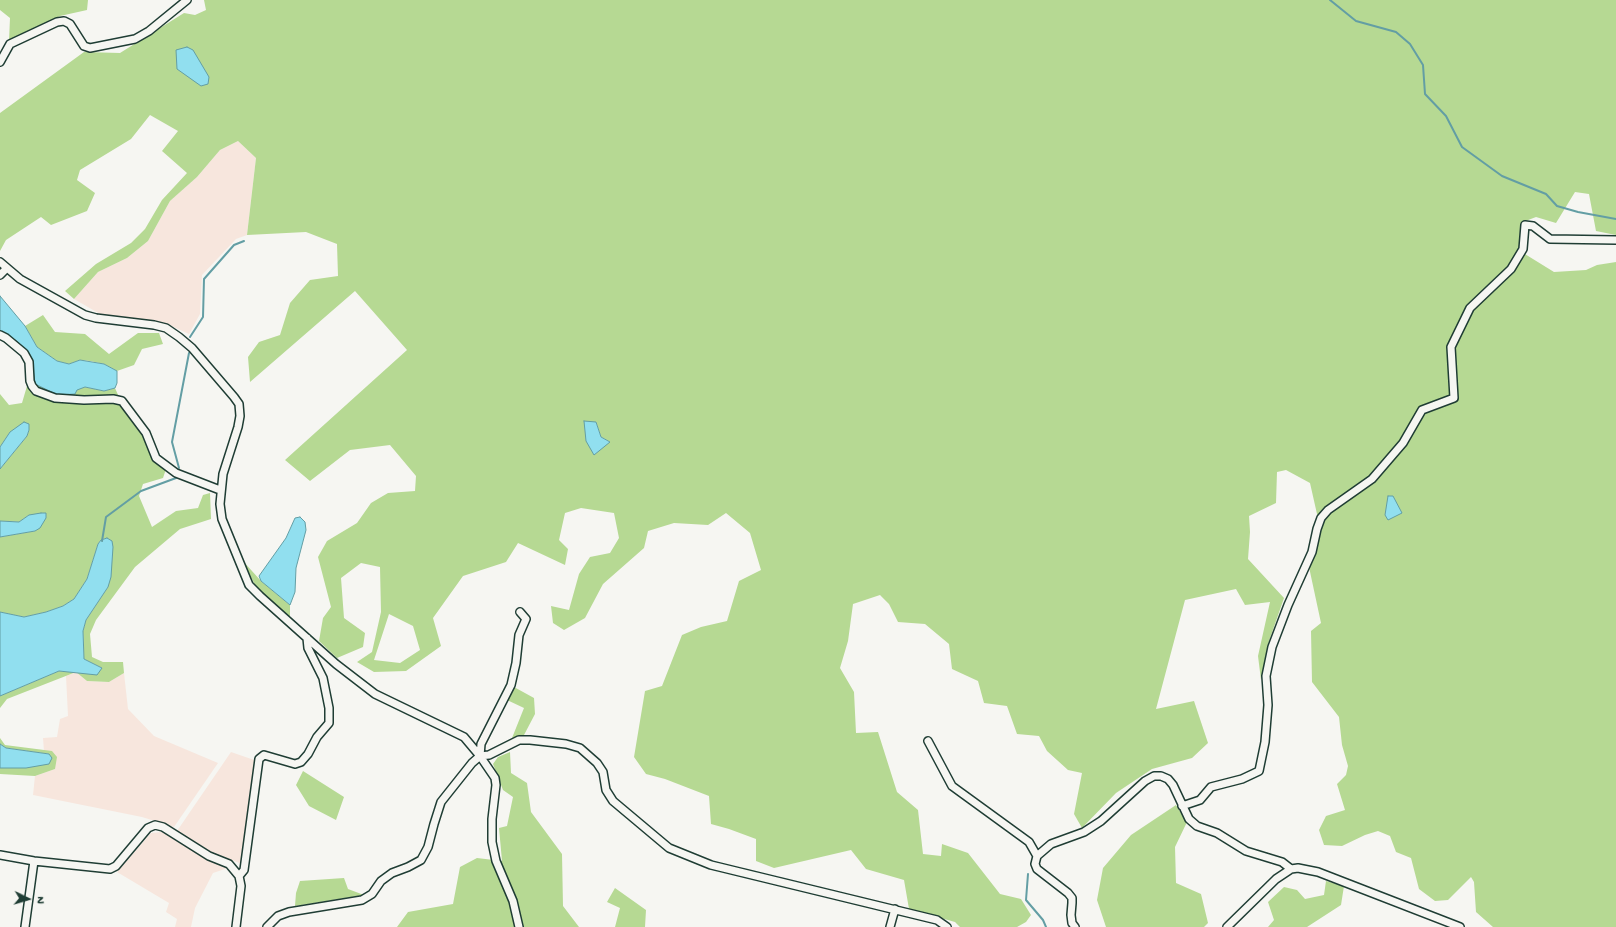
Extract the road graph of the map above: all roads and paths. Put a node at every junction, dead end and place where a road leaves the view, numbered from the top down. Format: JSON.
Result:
{"nodes":[{"id":1,"x":187,"y":0,"type":"edge"},
{"id":2,"x":0,"y":62,"type":"edge"},
{"id":3,"x":1616,"y":240,"type":"edge"},
{"id":4,"x":0,"y":262,"type":"edge"},
{"id":5,"x":7,"y":268,"type":"junction"},
{"id":6,"x":0,"y":275,"type":"edge"},
{"id":7,"x":0,"y":335,"type":"edge"},
{"id":8,"x":220,"y":490,"type":"junction"},
{"id":9,"x":520,"y":612,"type":"dead end"},
{"id":10,"x":307,"y":638,"type":"junction"},
{"id":11,"x":928,"y":741,"type":"dead end"},
{"id":12,"x":480,"y":756,"type":"junction"},
{"id":13,"x":1182,"y":806,"type":"junction"},
{"id":14,"x":0,"y":855,"type":"edge"},
{"id":15,"x":1037,"y":856,"type":"junction"},
{"id":16,"x":34,"y":861,"type":"junction"},
{"id":17,"x":1290,"y":869,"type":"junction"},
{"id":18,"x":239,"y":876,"type":"junction"},
{"id":19,"x":895,"y":909,"type":"junction"},
{"id":20,"x":25,"y":927,"type":"edge"},
{"id":21,"x":236,"y":927,"type":"edge"},
{"id":22,"x":267,"y":927,"type":"edge"},
{"id":23,"x":519,"y":927,"type":"edge"},
{"id":24,"x":890,"y":927,"type":"edge"},
{"id":25,"x":948,"y":927,"type":"edge"},
{"id":26,"x":1075,"y":927,"type":"edge"},
{"id":27,"x":1227,"y":927,"type":"edge"},
{"id":28,"x":1460,"y":927,"type":"edge"}],
"edges":[{"from":1,"to":2,"type":"street"},
{"from":3,"to":13,"type":"street"},
{"from":4,"to":5,"type":"street"},
{"from":5,"to":6,"type":"street"},
{"from":5,"to":8,"type":"street"},
{"from":7,"to":8,"type":"street"},
{"from":8,"to":10,"type":"street"},
{"from":9,"to":12,"type":"street"},
{"from":10,"to":12,"type":"street"},
{"from":10,"to":18,"type":"street"},
{"from":11,"to":15,"type":"street"},
{"from":12,"to":19,"type":"street"},
{"from":12,"to":22,"type":"street"},
{"from":12,"to":23,"type":"street"},
{"from":13,"to":15,"type":"street"},
{"from":13,"to":17,"type":"street"},
{"from":14,"to":16,"type":"street"},
{"from":15,"to":26,"type":"street"},
{"from":16,"to":18,"type":"street"},
{"from":16,"to":20,"type":"street"},
{"from":17,"to":27,"type":"street"},
{"from":17,"to":28,"type":"street"},
{"from":18,"to":21,"type":"street"},
{"from":19,"to":24,"type":"street"},
{"from":19,"to":25,"type":"street"}]}
